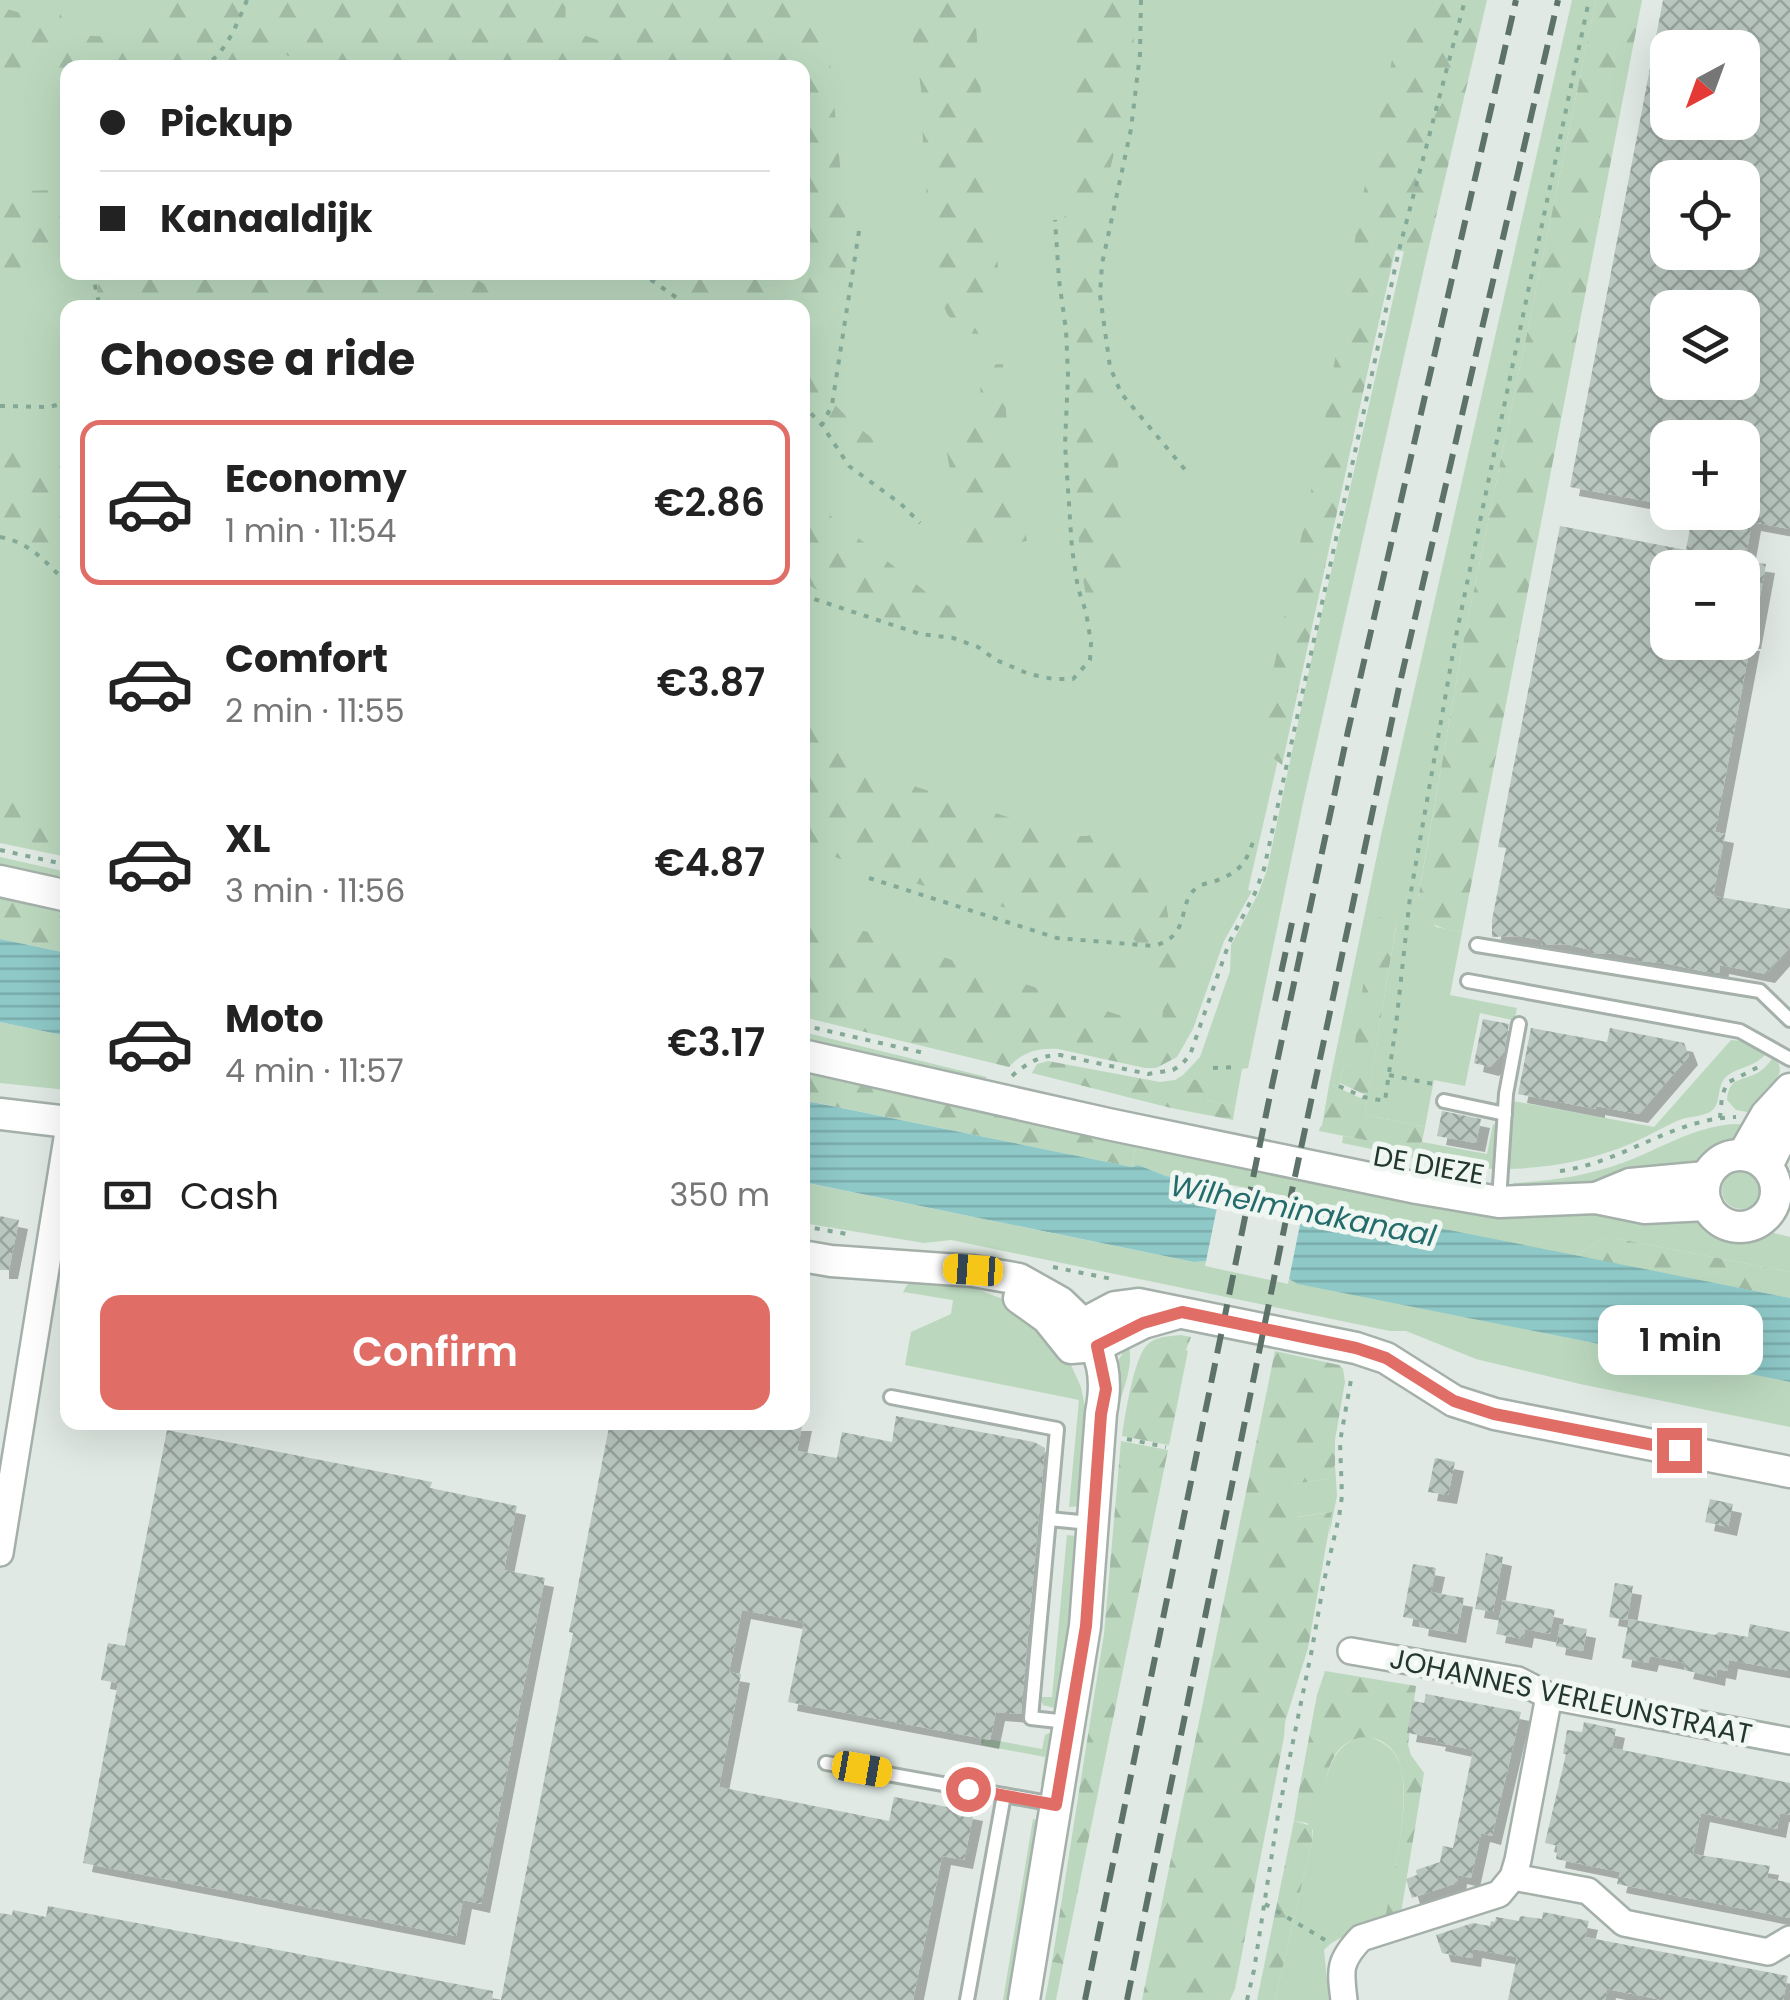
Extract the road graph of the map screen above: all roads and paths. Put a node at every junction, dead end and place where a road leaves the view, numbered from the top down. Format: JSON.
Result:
{"nodes":[{"id":1,"x":247,"y":0,"type":"edge"},
{"id":2,"x":1141,"y":0,"type":"edge"},
{"id":3,"x":1465,"y":0,"type":"edge"},
{"id":4,"x":1588,"y":0,"type":"edge"},
{"id":5,"x":214,"y":60,"type":"edge"},
{"id":6,"x":1056,"y":220,"type":"dead end"},
{"id":7,"x":858,"y":231,"type":"dead end"},
{"id":8,"x":651,"y":280,"type":"edge"},
{"id":9,"x":679,"y":300,"type":"edge"},
{"id":10,"x":60,"y":404,"type":"edge"},
{"id":11,"x":0,"y":406,"type":"edge"},
{"id":12,"x":810,"y":412,"type":"edge"},
{"id":13,"x":822,"y":425,"type":"junction"},
{"id":14,"x":1187,"y":472,"type":"dead end"},
{"id":15,"x":920,"y":523,"type":"dead end"},
{"id":16,"x":0,"y":537,"type":"edge"},
{"id":17,"x":60,"y":576,"type":"edge"},
{"id":18,"x":810,"y":598,"type":"edge"},
{"id":19,"x":1254,"y":839,"type":"dead end"},
{"id":20,"x":0,"y":850,"type":"edge"},
{"id":21,"x":60,"y":863,"type":"edge"},
{"id":22,"x":868,"y":878,"type":"dead end"},
{"id":23,"x":0,"y":881,"type":"edge"},
{"id":24,"x":60,"y":894,"type":"edge"},
{"id":25,"x":1477,"y":945,"type":"dead end"},
{"id":26,"x":1468,"y":982,"type":"dead end"},
{"id":27,"x":1790,"y":1020,"type":"edge"},
{"id":28,"x":1519,"y":1024,"type":"dead end"},
{"id":29,"x":1775,"y":1050,"type":"junction"},
{"id":30,"x":810,"y":1057,"type":"edge"},
{"id":31,"x":1790,"y":1058,"type":"edge"},
{"id":32,"x":1239,"y":1067,"type":"dead end"},
{"id":33,"x":1214,"y":1068,"type":"dead end"},
{"id":34,"x":1389,"y":1075,"type":"junction"},
{"id":35,"x":1011,"y":1076,"type":"dead end"},
{"id":36,"x":1433,"y":1084,"type":"dead end"},
{"id":37,"x":1339,"y":1086,"type":"dead end"},
{"id":38,"x":1790,"y":1090,"type":"edge"},
{"id":39,"x":1444,"y":1101,"type":"dead end"},
{"id":40,"x":0,"y":1114,"type":"edge"},
{"id":41,"x":1505,"y":1114,"type":"junction"},
{"id":42,"x":60,"y":1121,"type":"edge"},
{"id":43,"x":1553,"y":1172,"type":"dead end"},
{"id":44,"x":60,"y":1182,"type":"edge"},
{"id":45,"x":1707,"y":1191,"type":"junction"},
{"id":46,"x":1772,"y":1193,"type":"edge"},
{"id":47,"x":1499,"y":1202,"type":"junction"},
{"id":48,"x":810,"y":1227,"type":"edge"},
{"id":49,"x":861,"y":1236,"type":"dead end"},
{"id":50,"x":810,"y":1257,"type":"edge"},
{"id":51,"x":1048,"y":1266,"type":"dead end"},
{"id":52,"x":1122,"y":1281,"type":"dead end"},
{"id":53,"x":1084,"y":1339,"type":"junction"},
{"id":54,"x":1353,"y":1364,"type":"dead end"},
{"id":55,"x":891,"y":1397,"type":"dead end"},
{"id":56,"x":1128,"y":1439,"type":"dead end"},
{"id":57,"x":1166,"y":1447,"type":"dead end"},
{"id":58,"x":1790,"y":1472,"type":"edge"},
{"id":59,"x":1049,"y":1519,"type":"junction"},
{"id":60,"x":1093,"y":1523,"type":"junction"},
{"id":61,"x":0,"y":1553,"type":"edge"},
{"id":62,"x":1351,"y":1650,"type":"dead end"},
{"id":63,"x":1550,"y":1696,"type":"junction"},
{"id":64,"x":1070,"y":1722,"type":"junction"},
{"id":65,"x":1790,"y":1741,"type":"edge"},
{"id":66,"x":826,"y":1763,"type":"dead end"},
{"id":67,"x":1004,"y":1795,"type":"junction"},
{"id":68,"x":1056,"y":1805,"type":"junction"},
{"id":69,"x":1513,"y":1877,"type":"junction"},
{"id":70,"x":1264,"y":1902,"type":"junction"},
{"id":71,"x":1790,"y":1939,"type":"edge"},
{"id":72,"x":1346,"y":1954,"type":"junction"},
{"id":73,"x":967,"y":2000,"type":"edge"},
{"id":74,"x":1024,"y":2000,"type":"edge"},
{"id":75,"x":1246,"y":2000,"type":"edge"},
{"id":76,"x":1344,"y":2000,"type":"edge"}],
"edges":[{"from":1,"to":5,"type":"path"},
{"from":2,"to":14,"type":"path"},
{"from":3,"to":35,"type":"path"},
{"from":4,"to":34,"type":"path"},
{"from":6,"to":18,"type":"path"},
{"from":7,"to":13,"type":"path"},
{"from":8,"to":9,"type":"path"},
{"from":10,"to":11,"type":"path"},
{"from":12,"to":13,"type":"path"},
{"from":13,"to":15,"type":"path"},
{"from":16,"to":17,"type":"path"},
{"from":19,"to":22,"type":"path"},
{"from":20,"to":21,"type":"path"},
{"from":23,"to":24,"type":"street"},
{"from":25,"to":27,"type":"lane"},
{"from":26,"to":29,"type":"lane"},
{"from":28,"to":41,"type":"lane"},
{"from":29,"to":31,"type":"lane"},
{"from":29,"to":43,"type":"path"},
{"from":30,"to":47,"type":"street","name":"DE DIEZE"},
{"from":32,"to":33,"type":"path"},
{"from":34,"to":36,"type":"path"},
{"from":34,"to":37,"type":"path"},
{"from":38,"to":46,"type":"street"},
{"from":39,"to":41,"type":"lane"},
{"from":40,"to":42,"type":"street"},
{"from":41,"to":47,"type":"lane"},
{"from":44,"to":61,"type":"street"},
{"from":45,"to":46,"type":"street"},
{"from":45,"to":46,"type":"street"},
{"from":45,"to":47,"type":"street","name":"DE DIEZE"},
{"from":48,"to":49,"type":"path"},
{"from":50,"to":53,"type":"street"},
{"from":51,"to":52,"type":"path"},
{"from":53,"to":58,"type":"street"},
{"from":53,"to":60,"type":"street"},
{"from":54,"to":70,"type":"path"},
{"from":55,"to":59,"type":"lane"},
{"from":56,"to":57,"type":"path"},
{"from":59,"to":60,"type":"lane"},
{"from":59,"to":64,"type":"lane"},
{"from":60,"to":64,"type":"street"},
{"from":62,"to":63,"type":"street","name":"JOHANNES VERLEUNSTRAAT"},
{"from":63,"to":65,"type":"street","name":"JOHANNES VERLEUNSTRAAT"},
{"from":63,"to":69,"type":"street"},
{"from":64,"to":68,"type":"street"},
{"from":66,"to":67,"type":"lane"},
{"from":67,"to":68,"type":"lane"},
{"from":67,"to":73,"type":"lane"},
{"from":68,"to":74,"type":"street"},
{"from":69,"to":71,"type":"street"},
{"from":69,"to":72,"type":"street"},
{"from":70,"to":72,"type":"path"},
{"from":70,"to":75,"type":"path"},
{"from":72,"to":76,"type":"street"}]}
